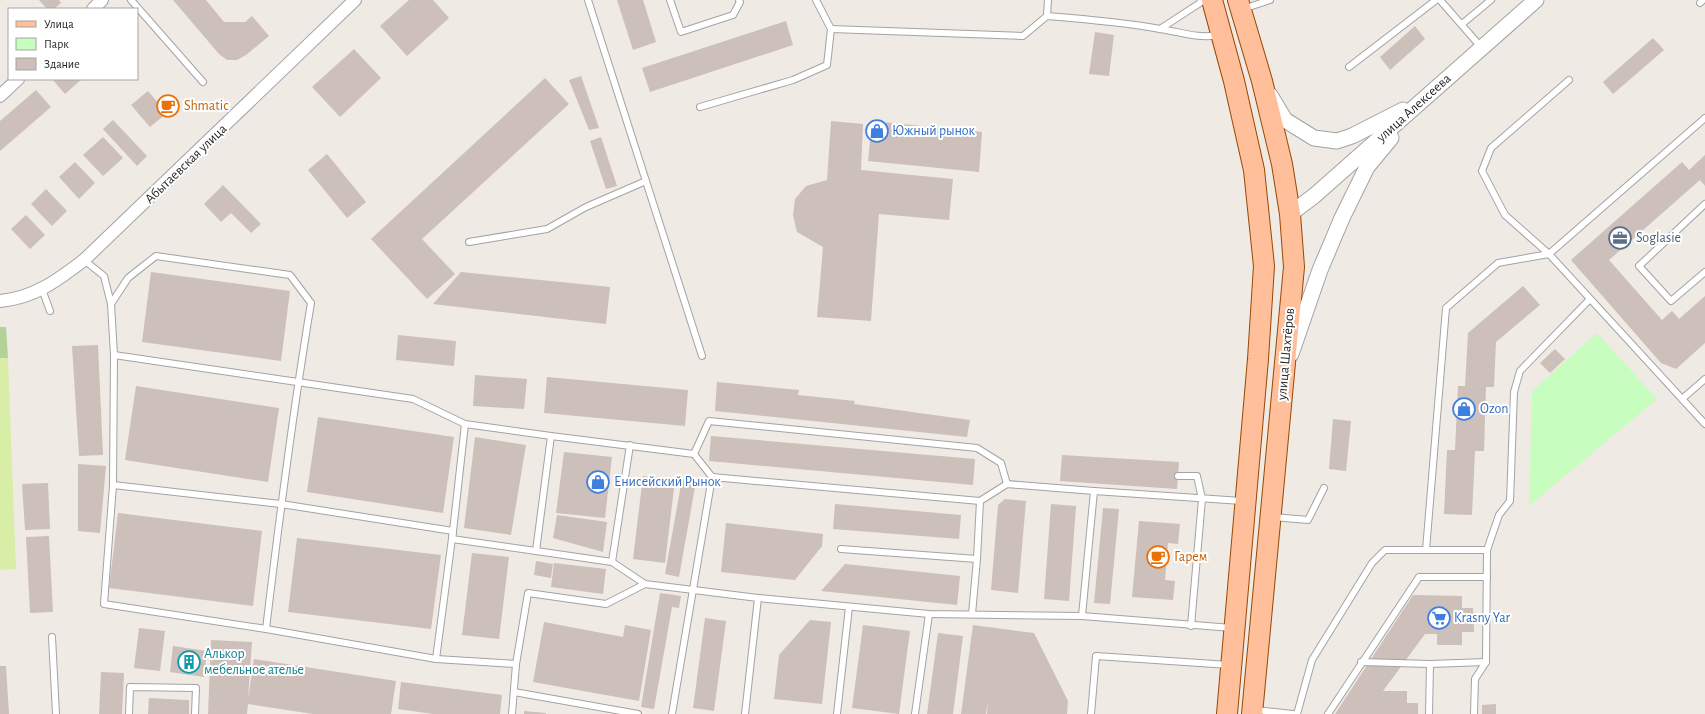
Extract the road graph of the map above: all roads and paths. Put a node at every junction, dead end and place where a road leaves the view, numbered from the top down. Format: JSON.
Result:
{"nodes":[{"id":1,"x":102,"y":0,"type":"edge"},
{"id":2,"x":131,"y":0,"type":"edge"},
{"id":3,"x":355,"y":0,"type":"edge"},
{"id":4,"x":588,"y":0,"type":"edge"},
{"id":5,"x":670,"y":0,"type":"edge"},
{"id":6,"x":747,"y":0,"type":"edge"},
{"id":7,"x":816,"y":0,"type":"edge"},
{"id":8,"x":1048,"y":0,"type":"edge"},
{"id":9,"x":1201,"y":0,"type":"edge"},
{"id":10,"x":1212,"y":0,"type":"edge"},
{"id":11,"x":1270,"y":0,"type":"edge"},
{"id":12,"x":1436,"y":0,"type":"edge"},
{"id":13,"x":1440,"y":0,"type":"edge"},
{"id":14,"x":1491,"y":0,"type":"edge"},
{"id":15,"x":1536,"y":0,"type":"edge"},
{"id":16,"x":740,"y":1,"type":"edge"},
{"id":17,"x":1240,"y":5,"type":"edge"},
{"id":18,"x":94,"y":8,"type":"edge"},
{"id":19,"x":1047,"y":16,"type":"junction"},
{"id":20,"x":1462,"y":24,"type":"junction"},
{"id":21,"x":832,"y":29,"type":"junction"},
{"id":22,"x":1160,"y":29,"type":"junction"},
{"id":23,"x":1222,"y":34,"type":"junction"},
{"id":24,"x":1481,"y":48,"type":"junction"},
{"id":25,"x":1348,"y":67,"type":"dead end"},
{"id":26,"x":17,"y":80,"type":"edge"},
{"id":27,"x":1569,"y":80,"type":"dead end"},
{"id":28,"x":1262,"y":81,"type":"junction"},
{"id":29,"x":203,"y":82,"type":"dead end"},
{"id":30,"x":0,"y":96,"type":"edge"},
{"id":31,"x":1423,"y":99,"type":"junction"},
{"id":32,"x":700,"y":107,"type":"dead end"},
{"id":33,"x":1705,"y":118,"type":"edge"},
{"id":34,"x":646,"y":181,"type":"junction"},
{"id":35,"x":1705,"y":204,"type":"edge"},
{"id":36,"x":1290,"y":214,"type":"junction"},
{"id":37,"x":1260,"y":218,"type":"junction"},
{"id":38,"x":469,"y":242,"type":"dead end"},
{"id":39,"x":1549,"y":254,"type":"junction"},
{"id":40,"x":84,"y":260,"type":"junction"},
{"id":41,"x":1705,"y":272,"type":"edge"},
{"id":42,"x":42,"y":289,"type":"junction"},
{"id":43,"x":1589,"y":300,"type":"junction"},
{"id":44,"x":0,"y":301,"type":"edge"},
{"id":45,"x":111,"y":304,"type":"junction"},
{"id":46,"x":50,"y":312,"type":"dead end"},
{"id":47,"x":114,"y":355,"type":"junction"},
{"id":48,"x":702,"y":356,"type":"dead end"},
{"id":49,"x":1285,"y":370,"type":"junction"},
{"id":50,"x":1705,"y":379,"type":"edge"},
{"id":51,"x":298,"y":382,"type":"junction"},
{"id":52,"x":1682,"y":398,"type":"junction"},
{"id":53,"x":464,"y":424,"type":"junction"},
{"id":54,"x":1705,"y":424,"type":"edge"},
{"id":55,"x":551,"y":436,"type":"junction"},
{"id":56,"x":630,"y":445,"type":"junction"},
{"id":57,"x":694,"y":454,"type":"junction"},
{"id":58,"x":1178,"y":476,"type":"dead end"},
{"id":59,"x":712,"y":477,"type":"junction"},
{"id":60,"x":1007,"y":484,"type":"junction"},
{"id":61,"x":113,"y":485,"type":"junction"},
{"id":62,"x":1324,"y":488,"type":"dead end"},
{"id":63,"x":1094,"y":491,"type":"junction"},
{"id":64,"x":1202,"y":499,"type":"junction"},
{"id":65,"x":980,"y":501,"type":"junction"},
{"id":66,"x":1246,"y":501,"type":"junction"},
{"id":67,"x":281,"y":504,"type":"junction"},
{"id":68,"x":1270,"y":516,"type":"junction"},
{"id":69,"x":453,"y":531,"type":"junction"},
{"id":70,"x":452,"y":539,"type":"junction"},
{"id":71,"x":841,"y":549,"type":"dead end"},
{"id":72,"x":1426,"y":550,"type":"junction"},
{"id":73,"x":1487,"y":550,"type":"junction"},
{"id":74,"x":536,"y":551,"type":"junction"},
{"id":75,"x":977,"y":559,"type":"junction"},
{"id":76,"x":612,"y":562,"type":"junction"},
{"id":77,"x":1487,"y":577,"type":"junction"},
{"id":78,"x":644,"y":584,"type":"junction"},
{"id":79,"x":692,"y":589,"type":"junction"},
{"id":80,"x":758,"y":598,"type":"junction"},
{"id":81,"x":849,"y":607,"type":"junction"},
{"id":82,"x":929,"y":614,"type":"junction"},
{"id":83,"x":972,"y":614,"type":"junction"},
{"id":84,"x":1082,"y":616,"type":"junction"},
{"id":85,"x":1191,"y":626,"type":"junction"},
{"id":86,"x":1234,"y":628,"type":"junction"},
{"id":87,"x":266,"y":629,"type":"junction"},
{"id":88,"x":52,"y":637,"type":"dead end"},
{"id":89,"x":436,"y":659,"type":"junction"},
{"id":90,"x":1361,"y":662,"type":"junction"},
{"id":91,"x":1486,"y":662,"type":"junction"},
{"id":92,"x":516,"y":664,"type":"junction"},
{"id":93,"x":1430,"y":664,"type":"junction"},
{"id":94,"x":1231,"y":665,"type":"junction"},
{"id":95,"x":514,"y":692,"type":"junction"},
{"id":96,"x":1252,"y":712,"type":"edge"},
{"id":97,"x":56,"y":714,"type":"edge"},
{"id":98,"x":129,"y":714,"type":"edge"},
{"id":99,"x":195,"y":714,"type":"edge"},
{"id":100,"x":512,"y":714,"type":"edge"},
{"id":101,"x":638,"y":714,"type":"edge"},
{"id":102,"x":672,"y":714,"type":"edge"},
{"id":103,"x":745,"y":714,"type":"edge"},
{"id":104,"x":837,"y":714,"type":"edge"},
{"id":105,"x":915,"y":714,"type":"edge"},
{"id":106,"x":1091,"y":714,"type":"edge"},
{"id":107,"x":1227,"y":714,"type":"edge"},
{"id":108,"x":1293,"y":714,"type":"edge"},
{"id":109,"x":1297,"y":714,"type":"edge"},
{"id":110,"x":1328,"y":714,"type":"edge"},
{"id":111,"x":1429,"y":714,"type":"edge"},
{"id":112,"x":1474,"y":714,"type":"edge"}],
"edges":[{"from":1,"to":18,"type":"street"},
{"from":2,"to":29,"type":"lane"},
{"from":3,"to":40,"type":"street","name":"Абытаевская улица"},
{"from":4,"to":34,"type":"lane"},
{"from":5,"to":16,"type":"lane"},
{"from":6,"to":16,"type":"lane"},
{"from":7,"to":21,"type":"lane"},
{"from":8,"to":19,"type":"lane"},
{"from":9,"to":22,"type":"lane"},
{"from":10,"to":23,"type":"main road","name":"улица Шахтёров"},
{"from":11,"to":17,"type":"lane"},
{"from":12,"to":25,"type":"lane"},
{"from":13,"to":20,"type":"lane"},
{"from":14,"to":20,"type":"lane"},
{"from":15,"to":24,"type":"street","name":"улица Алексеева"},
{"from":17,"to":28,"type":"main road","name":"улица Шахтёров"},
{"from":19,"to":21,"type":"lane"},
{"from":19,"to":22,"type":"lane"},
{"from":20,"to":24,"type":"lane"},
{"from":21,"to":32,"type":"lane"},
{"from":22,"to":23,"type":"lane"},
{"from":23,"to":37,"type":"main road","name":"улица Шахтёров"},
{"from":24,"to":31,"type":"street","name":"улица Алексеева"},
{"from":26,"to":30,"type":"street"},
{"from":27,"to":39,"type":"lane"},
{"from":28,"to":31,"type":"street"},
{"from":28,"to":36,"type":"main road","name":"улица Шахтёров"},
{"from":31,"to":36,"type":"street","name":"улица Алексеева"},
{"from":31,"to":49,"type":"street"},
{"from":33,"to":39,"type":"lane"},
{"from":34,"to":38,"type":"lane"},
{"from":34,"to":48,"type":"lane"},
{"from":35,"to":41,"type":"lane"},
{"from":36,"to":37,"type":"main road"},
{"from":36,"to":49,"type":"main road","name":"улица Шахтёров"},
{"from":37,"to":66,"type":"main road","name":"улица Шахтёров"},
{"from":39,"to":43,"type":"lane"},
{"from":39,"to":72,"type":"lane"},
{"from":40,"to":42,"type":"street","name":"Абытаевская улица"},
{"from":40,"to":45,"type":"lane"},
{"from":42,"to":44,"type":"street","name":"Абытаевская улица"},
{"from":42,"to":46,"type":"lane"},
{"from":43,"to":52,"type":"lane"},
{"from":43,"to":73,"type":"lane"},
{"from":45,"to":47,"type":"lane"},
{"from":45,"to":51,"type":"lane"},
{"from":47,"to":51,"type":"lane"},
{"from":47,"to":61,"type":"lane"},
{"from":49,"to":68,"type":"main road","name":"улица Шахтёров"},
{"from":50,"to":52,"type":"lane"},
{"from":51,"to":53,"type":"lane"},
{"from":51,"to":67,"type":"lane"},
{"from":52,"to":54,"type":"lane"},
{"from":53,"to":55,"type":"lane"},
{"from":53,"to":69,"type":"lane"},
{"from":55,"to":56,"type":"lane"},
{"from":55,"to":74,"type":"lane"},
{"from":56,"to":57,"type":"lane"},
{"from":56,"to":76,"type":"lane"},
{"from":57,"to":59,"type":"lane"},
{"from":57,"to":60,"type":"lane"},
{"from":58,"to":64,"type":"lane"},
{"from":59,"to":65,"type":"lane"},
{"from":59,"to":79,"type":"lane"},
{"from":60,"to":63,"type":"lane"},
{"from":60,"to":65,"type":"lane"},
{"from":61,"to":67,"type":"lane"},
{"from":61,"to":87,"type":"lane"},
{"from":62,"to":68,"type":"lane"},
{"from":63,"to":64,"type":"lane"},
{"from":63,"to":84,"type":"lane"},
{"from":64,"to":66,"type":"lane"},
{"from":64,"to":85,"type":"lane"},
{"from":65,"to":75,"type":"lane"},
{"from":66,"to":86,"type":"main road","name":"улица Шахтёров"},
{"from":67,"to":69,"type":"lane"},
{"from":67,"to":87,"type":"lane"},
{"from":68,"to":96,"type":"main road","name":"улица Шахтёров"},
{"from":69,"to":70,"type":"lane"},
{"from":70,"to":74,"type":"lane"},
{"from":70,"to":89,"type":"lane"},
{"from":71,"to":75,"type":"lane"},
{"from":72,"to":73,"type":"lane"},
{"from":72,"to":109,"type":"lane"},
{"from":73,"to":77,"type":"lane"},
{"from":74,"to":76,"type":"lane"},
{"from":75,"to":83,"type":"lane"},
{"from":76,"to":78,"type":"lane"},
{"from":77,"to":90,"type":"lane"},
{"from":77,"to":91,"type":"lane"},
{"from":78,"to":79,"type":"lane"},
{"from":78,"to":92,"type":"lane"},
{"from":79,"to":80,"type":"lane"},
{"from":79,"to":102,"type":"lane"},
{"from":80,"to":81,"type":"lane"},
{"from":80,"to":103,"type":"lane"},
{"from":81,"to":82,"type":"lane"},
{"from":81,"to":104,"type":"lane"},
{"from":82,"to":83,"type":"lane"},
{"from":82,"to":105,"type":"lane"},
{"from":83,"to":84,"type":"lane"},
{"from":84,"to":85,"type":"lane"},
{"from":85,"to":86,"type":"lane"},
{"from":86,"to":94,"type":"main road","name":"улица Шахтёров"},
{"from":87,"to":89,"type":"lane"},
{"from":88,"to":97,"type":"lane"},
{"from":89,"to":92,"type":"lane"},
{"from":90,"to":93,"type":"lane"},
{"from":90,"to":110,"type":"lane"},
{"from":91,"to":93,"type":"lane"},
{"from":91,"to":112,"type":"lane"},
{"from":92,"to":95,"type":"lane"},
{"from":93,"to":111,"type":"lane"},
{"from":94,"to":106,"type":"lane"},
{"from":94,"to":107,"type":"main road","name":"улица Шахтёров"},
{"from":95,"to":100,"type":"lane"},
{"from":95,"to":101,"type":"lane"},
{"from":96,"to":108,"type":"lane"},
{"from":98,"to":99,"type":"lane"}]}
